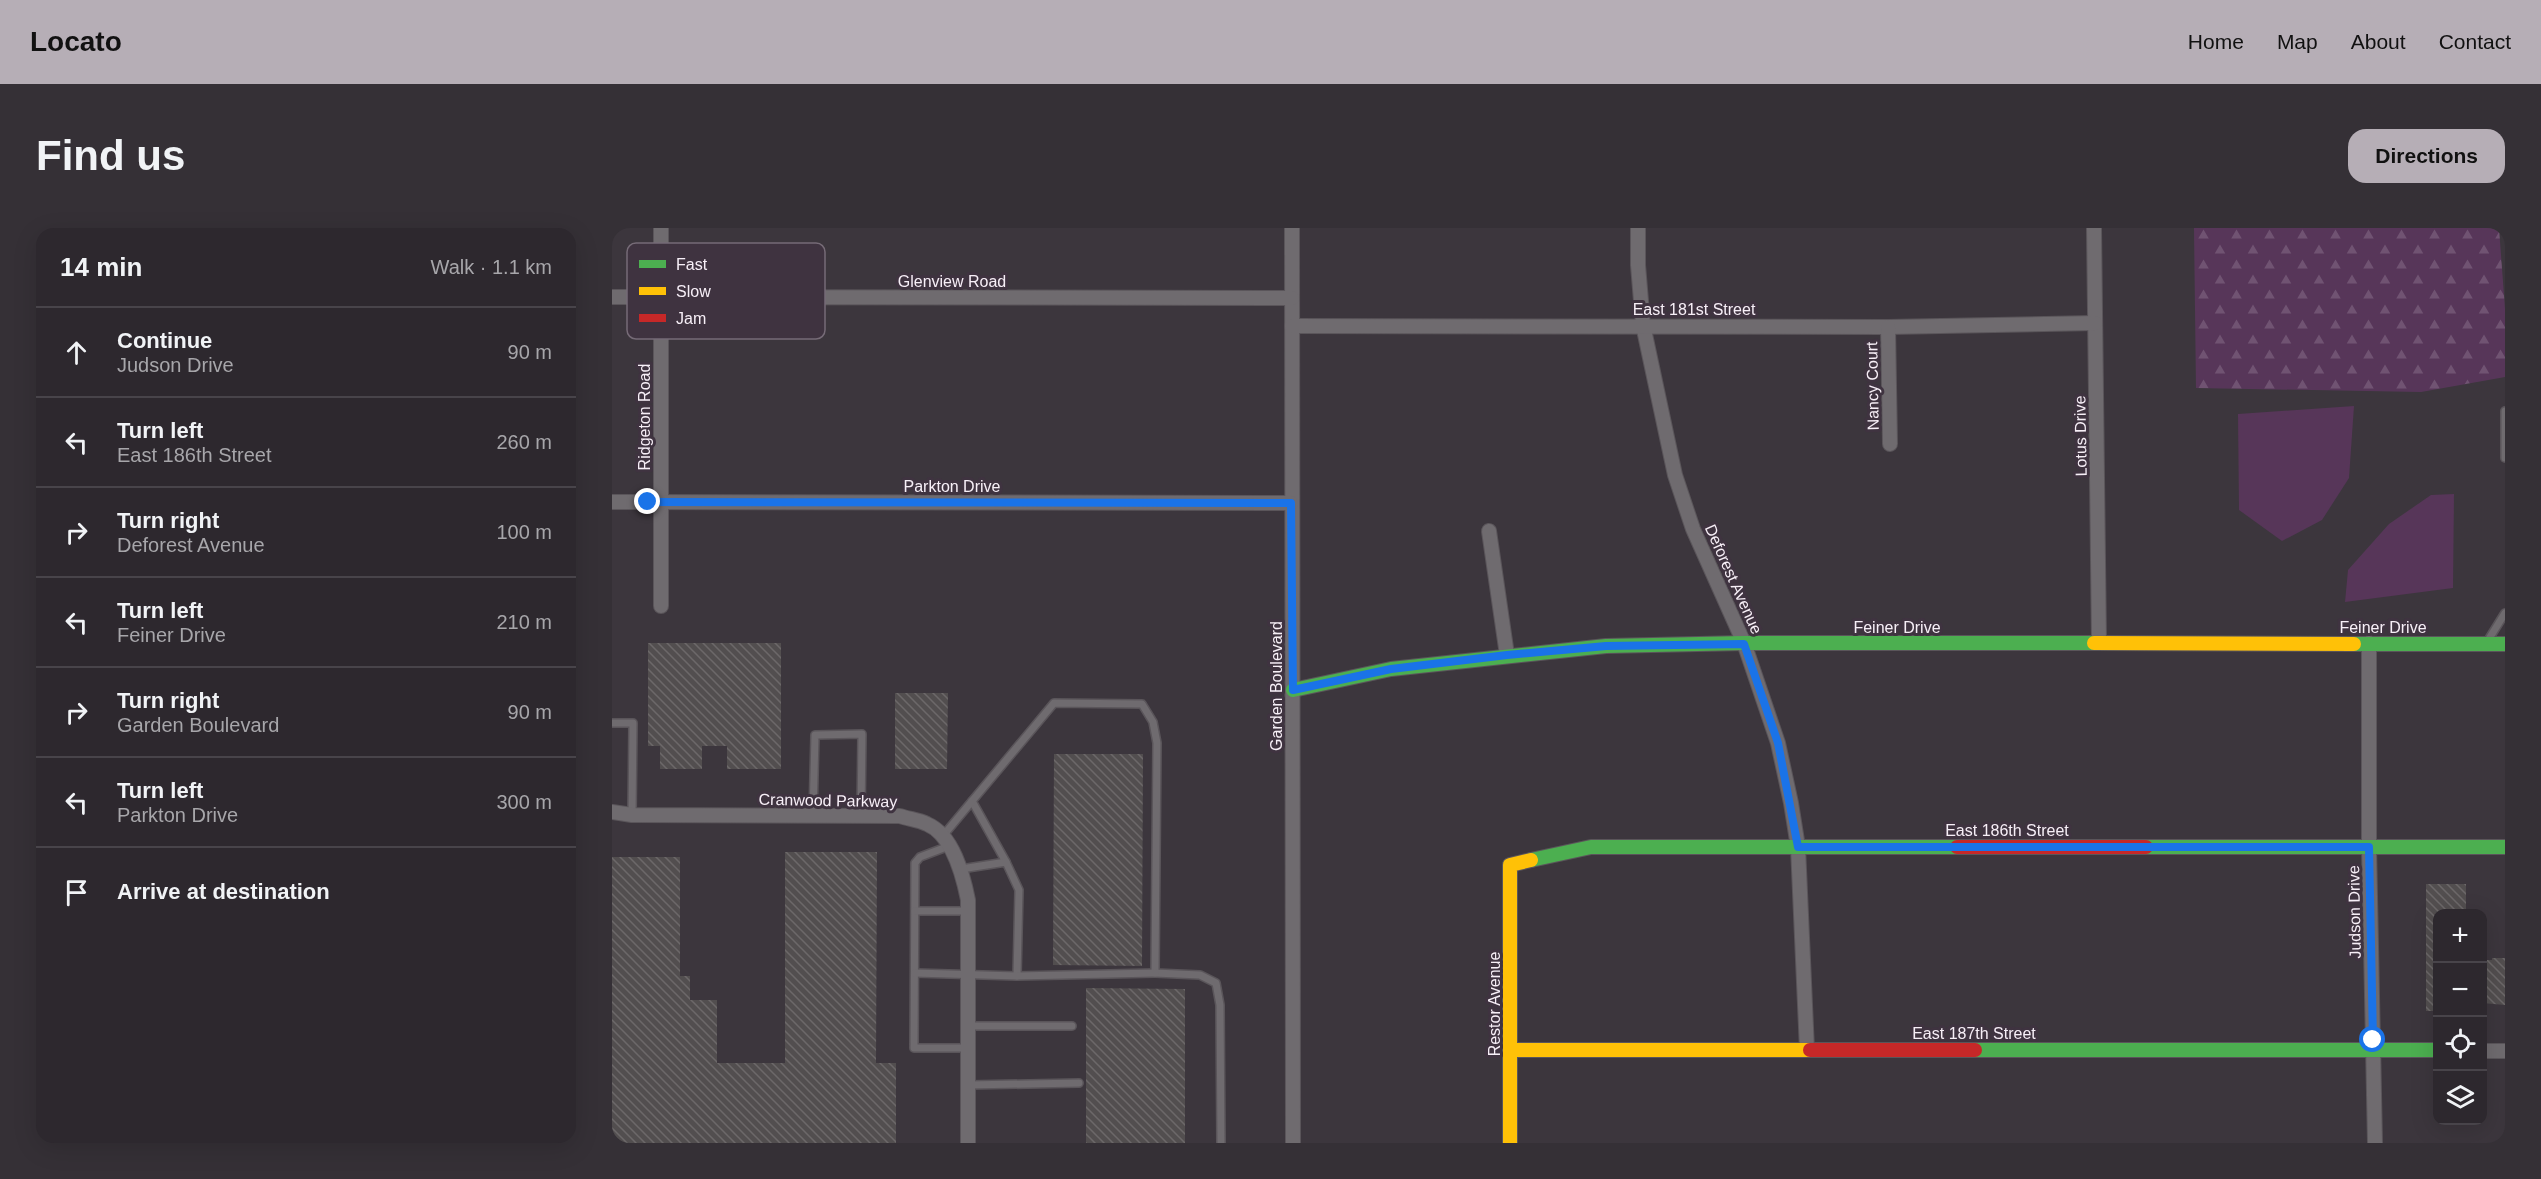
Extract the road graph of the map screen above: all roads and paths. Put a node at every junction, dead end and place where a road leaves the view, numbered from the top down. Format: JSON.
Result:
{"nodes":[{"id":1,"x":1292,"y":228,"type":"edge"},
{"id":2,"x":1638,"y":228,"type":"edge"},
{"id":3,"x":2094,"y":228,"type":"edge"},
{"id":4,"x":825,"y":297,"type":"edge"},
{"id":5,"x":1292,"y":298,"type":"junction"},
{"id":6,"x":2095,"y":323,"type":"junction"},
{"id":7,"x":1643,"y":325,"type":"junction"},
{"id":8,"x":1292,"y":326,"type":"junction"},
{"id":9,"x":1888,"y":327,"type":"junction"},
{"id":10,"x":661,"y":339,"type":"edge"},
{"id":11,"x":2505,"y":411,"type":"edge"},
{"id":12,"x":1890,"y":444,"type":"dead end"},
{"id":13,"x":2505,"y":458,"type":"edge"},
{"id":14,"x":612,"y":502,"type":"edge"},
{"id":15,"x":661,"y":502,"type":"junction"},
{"id":16,"x":1291,"y":503,"type":"junction"},
{"id":17,"x":1489,"y":531,"type":"dead end"},
{"id":18,"x":661,"y":606,"type":"dead end"},
{"id":19,"x":2505,"y":613,"type":"edge"},
{"id":20,"x":1744,"y":644,"type":"junction"},
{"id":21,"x":2099,"y":644,"type":"junction"},
{"id":22,"x":2369,"y":644,"type":"junction"},
{"id":23,"x":2486,"y":644,"type":"junction"},
{"id":24,"x":2505,"y":644,"type":"edge"},
{"id":25,"x":1507,"y":655,"type":"junction"},
{"id":26,"x":1293,"y":690,"type":"junction"},
{"id":27,"x":612,"y":723,"type":"edge"},
{"id":28,"x":972,"y":801,"type":"junction"},
{"id":29,"x":612,"y":812,"type":"edge"},
{"id":30,"x":632,"y":815,"type":"junction"},
{"id":31,"x":813,"y":816,"type":"junction"},
{"id":32,"x":861,"y":816,"type":"junction"},
{"id":33,"x":945,"y":842,"type":"junction"},
{"id":34,"x":2505,"y":846,"type":"edge"},
{"id":35,"x":1798,"y":847,"type":"junction"},
{"id":36,"x":2369,"y":847,"type":"junction"},
{"id":37,"x":1006,"y":862,"type":"junction"},
{"id":38,"x":1510,"y":865,"type":"joint"},
{"id":39,"x":962,"y":869,"type":"junction"},
{"id":40,"x":968,"y":910,"type":"junction"},
{"id":41,"x":915,"y":911,"type":"junction"},
{"id":42,"x":915,"y":973,"type":"junction"},
{"id":43,"x":969,"y":973,"type":"junction"},
{"id":44,"x":1155,"y":973,"type":"junction"},
{"id":45,"x":1017,"y":976,"type":"junction"},
{"id":46,"x":968,"y":1026,"type":"junction"},
{"id":47,"x":1072,"y":1026,"type":"dead end"},
{"id":48,"x":968,"y":1048,"type":"junction"},
{"id":49,"x":1510,"y":1050,"type":"junction"},
{"id":50,"x":1807,"y":1050,"type":"junction"},
{"id":51,"x":2374,"y":1050,"type":"junction"},
{"id":52,"x":2433,"y":1050,"type":"edge"},
{"id":53,"x":2487,"y":1051,"type":"edge"},
{"id":54,"x":2505,"y":1051,"type":"edge"},
{"id":55,"x":1078,"y":1083,"type":"dead end"},
{"id":56,"x":968,"y":1085,"type":"junction"},
{"id":57,"x":968,"y":1143,"type":"edge"},
{"id":58,"x":1221,"y":1143,"type":"edge"},
{"id":59,"x":1293,"y":1143,"type":"edge"},
{"id":60,"x":1510,"y":1143,"type":"edge"},
{"id":61,"x":2375,"y":1143,"type":"edge"}],
"edges":[{"from":1,"to":5,"type":"street","name":"Garden Boulevard"},
{"from":2,"to":7,"type":"street","name":"Deforest Avenue"},
{"from":3,"to":6,"type":"street","name":"Lotus Drive"},
{"from":4,"to":5,"type":"street","name":"Glenview Road"},
{"from":5,"to":8,"type":"street","name":"Garden Boulevard"},
{"from":6,"to":9,"type":"street","name":"East 181st Street"},
{"from":6,"to":21,"type":"street","name":"Lotus Drive"},
{"from":7,"to":8,"type":"street","name":"East 181st Street"},
{"from":7,"to":9,"type":"street","name":"East 181st Street"},
{"from":7,"to":20,"type":"street","name":"Deforest Avenue"},
{"from":8,"to":16,"type":"street","name":"Garden Boulevard"},
{"from":9,"to":12,"type":"street","name":"Nancy Court"},
{"from":10,"to":15,"type":"street","name":"Ridgeton Road"},
{"from":11,"to":13,"type":"lane"},
{"from":14,"to":15,"type":"street","name":"Parkton Drive"},
{"from":15,"to":16,"type":"street","name":"Parkton Drive"},
{"from":15,"to":18,"type":"street","name":"Ridgeton Road"},
{"from":16,"to":26,"type":"street","name":"Garden Boulevard"},
{"from":17,"to":25,"type":"street"},
{"from":19,"to":23,"type":"lane"},
{"from":20,"to":21,"type":"street","name":"Feiner Drive"},
{"from":20,"to":25,"type":"street","name":"Feiner Drive"},
{"from":20,"to":35,"type":"street","name":"Deforest Avenue"},
{"from":21,"to":22,"type":"street","name":"Feiner Drive"},
{"from":22,"to":23,"type":"street","name":"Feiner Drive"},
{"from":22,"to":36,"type":"street","name":"Judson Drive"},
{"from":23,"to":24,"type":"street","name":"Feiner Drive"},
{"from":25,"to":26,"type":"street","name":"Feiner Drive"},
{"from":26,"to":59,"type":"street","name":"Garden Boulevard"},
{"from":27,"to":30,"type":"lane"},
{"from":28,"to":33,"type":"lane"},
{"from":28,"to":37,"type":"lane"},
{"from":28,"to":44,"type":"lane"},
{"from":29,"to":30,"type":"street","name":"Cranwood Parkway"},
{"from":30,"to":31,"type":"street","name":"Cranwood Parkway"},
{"from":31,"to":32,"type":"street","name":"Cranwood Parkway"},
{"from":31,"to":32,"type":"lane"},
{"from":32,"to":33,"type":"street","name":"Cranwood Parkway"},
{"from":33,"to":39,"type":"street","name":"Cranwood Parkway"},
{"from":33,"to":41,"type":"lane"},
{"from":34,"to":36,"type":"street","name":"East 186th Street"},
{"from":35,"to":36,"type":"street","name":"East 186th Street"},
{"from":35,"to":38,"type":"street","name":"East 186th Street"},
{"from":35,"to":50,"type":"street","name":"Deforest Avenue"},
{"from":36,"to":51,"type":"street","name":"Judson Drive"},
{"from":37,"to":39,"type":"lane"},
{"from":37,"to":45,"type":"lane"},
{"from":38,"to":49,"type":"street","name":"Restor Avenue"},
{"from":39,"to":40,"type":"street","name":"Cranwood Parkway"},
{"from":40,"to":41,"type":"lane"},
{"from":40,"to":43,"type":"street","name":"Cranwood Parkway"},
{"from":41,"to":42,"type":"lane"},
{"from":42,"to":43,"type":"lane"},
{"from":42,"to":48,"type":"lane"},
{"from":43,"to":45,"type":"lane"},
{"from":43,"to":46,"type":"street","name":"Cranwood Parkway"},
{"from":44,"to":45,"type":"lane"},
{"from":44,"to":58,"type":"lane"},
{"from":46,"to":47,"type":"lane"},
{"from":46,"to":48,"type":"street","name":"Cranwood Parkway"},
{"from":48,"to":56,"type":"street","name":"Cranwood Parkway"},
{"from":49,"to":50,"type":"street","name":"East 187th Street"},
{"from":49,"to":60,"type":"street","name":"Restor Avenue"},
{"from":50,"to":51,"type":"street","name":"East 187th Street"},
{"from":51,"to":52,"type":"street","name":"East 187th Street"},
{"from":51,"to":61,"type":"street","name":"Judson Drive"},
{"from":53,"to":54,"type":"street"},
{"from":55,"to":56,"type":"lane"},
{"from":56,"to":57,"type":"street","name":"Cranwood Parkway"}]}
